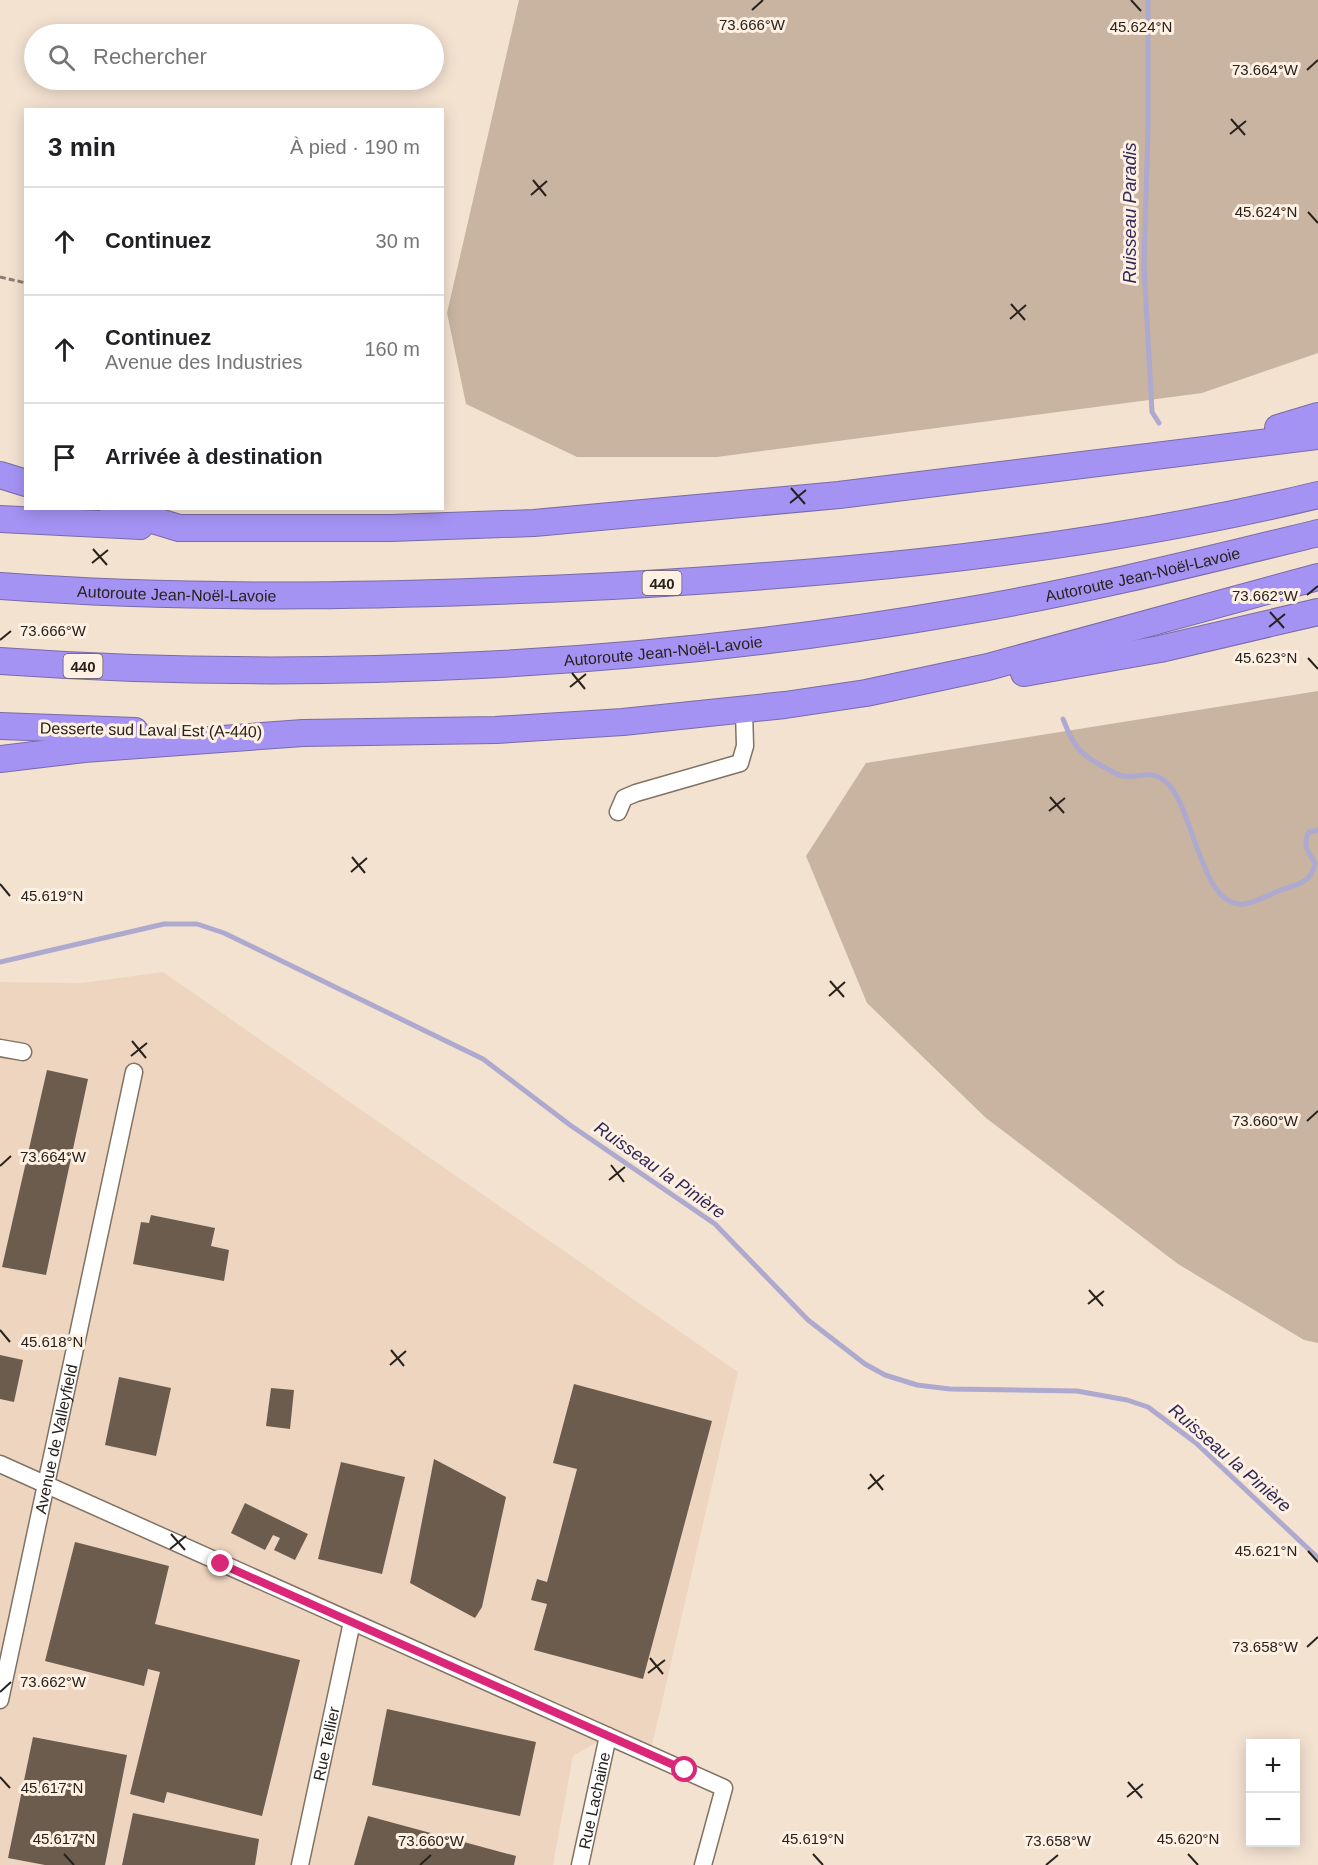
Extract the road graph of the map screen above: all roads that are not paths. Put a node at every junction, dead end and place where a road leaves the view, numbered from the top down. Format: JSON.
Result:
{"nodes":[{"id":1,"x":1318,"y":416,"type":"edge"},
{"id":2,"x":1318,"y":436,"type":"edge"},
{"id":3,"x":1209,"y":449,"type":"junction"},
{"id":4,"x":0,"y":475,"type":"edge"},
{"id":5,"x":24,"y":482,"type":"edge"},
{"id":6,"x":1318,"y":495,"type":"edge"},
{"id":7,"x":120,"y":510,"type":"edge"},
{"id":8,"x":0,"y":519,"type":"edge"},
{"id":9,"x":179,"y":528,"type":"junction"},
{"id":10,"x":1318,"y":533,"type":"edge"},
{"id":11,"x":1318,"y":577,"type":"edge"},
{"id":12,"x":0,"y":586,"type":"edge"},
{"id":13,"x":1318,"y":612,"type":"edge"},
{"id":14,"x":0,"y":661,"type":"edge"},
{"id":15,"x":866,"y":693,"type":"junction"},
{"id":16,"x":744,"y":710,"type":"junction"},
{"id":17,"x":0,"y":726,"type":"edge"},
{"id":18,"x":303,"y":733,"type":"junction"},
{"id":19,"x":0,"y":759,"type":"edge"},
{"id":20,"x":618,"y":812,"type":"dead end"},
{"id":21,"x":0,"y":1048,"type":"edge"},
{"id":22,"x":23,"y":1052,"type":"dead end"},
{"id":23,"x":134,"y":1072,"type":"dead end"},
{"id":24,"x":0,"y":1464,"type":"edge"},
{"id":25,"x":46,"y":1486,"type":"junction"},
{"id":26,"x":352,"y":1622,"type":"junction"},
{"id":27,"x":0,"y":1700,"type":"edge"},
{"id":28,"x":608,"y":1736,"type":"junction"},
{"id":29,"x":300,"y":1865,"type":"edge"},
{"id":30,"x":580,"y":1865,"type":"edge"},
{"id":31,"x":703,"y":1865,"type":"edge"}],
"edges":[{"from":1,"to":3,"type":"highway"},
{"from":2,"to":3,"type":"highway"},
{"from":3,"to":9,"type":"highway"},
{"from":4,"to":5,"type":"highway"},
{"from":6,"to":12,"type":"highway","name":"Autoroute Jean-Noël-Lavoie","number":"440"},
{"from":7,"to":9,"type":"highway"},
{"from":8,"to":9,"type":"highway"},
{"from":10,"to":14,"type":"highway","name":"Autoroute Jean-Noël-Lavoie","number":"440"},
{"from":11,"to":15,"type":"highway"},
{"from":13,"to":15,"type":"highway"},
{"from":15,"to":16,"type":"highway"},
{"from":16,"to":18,"type":"highway"},
{"from":16,"to":20,"type":"street"},
{"from":17,"to":18,"type":"highway","name":"Desserte sud Laval Est (A-440)"},
{"from":18,"to":19,"type":"highway"},
{"from":21,"to":22,"type":"street"},
{"from":23,"to":25,"type":"street","name":"Avenue de Valleyfield"},
{"from":24,"to":25,"type":"street"},
{"from":25,"to":26,"type":"street"},
{"from":25,"to":27,"type":"street","name":"Avenue de Valleyfield"},
{"from":26,"to":28,"type":"street"},
{"from":26,"to":29,"type":"street","name":"Rue Tellier"},
{"from":28,"to":30,"type":"street","name":"Rue Lachaine"},
{"from":28,"to":31,"type":"street"}]}
